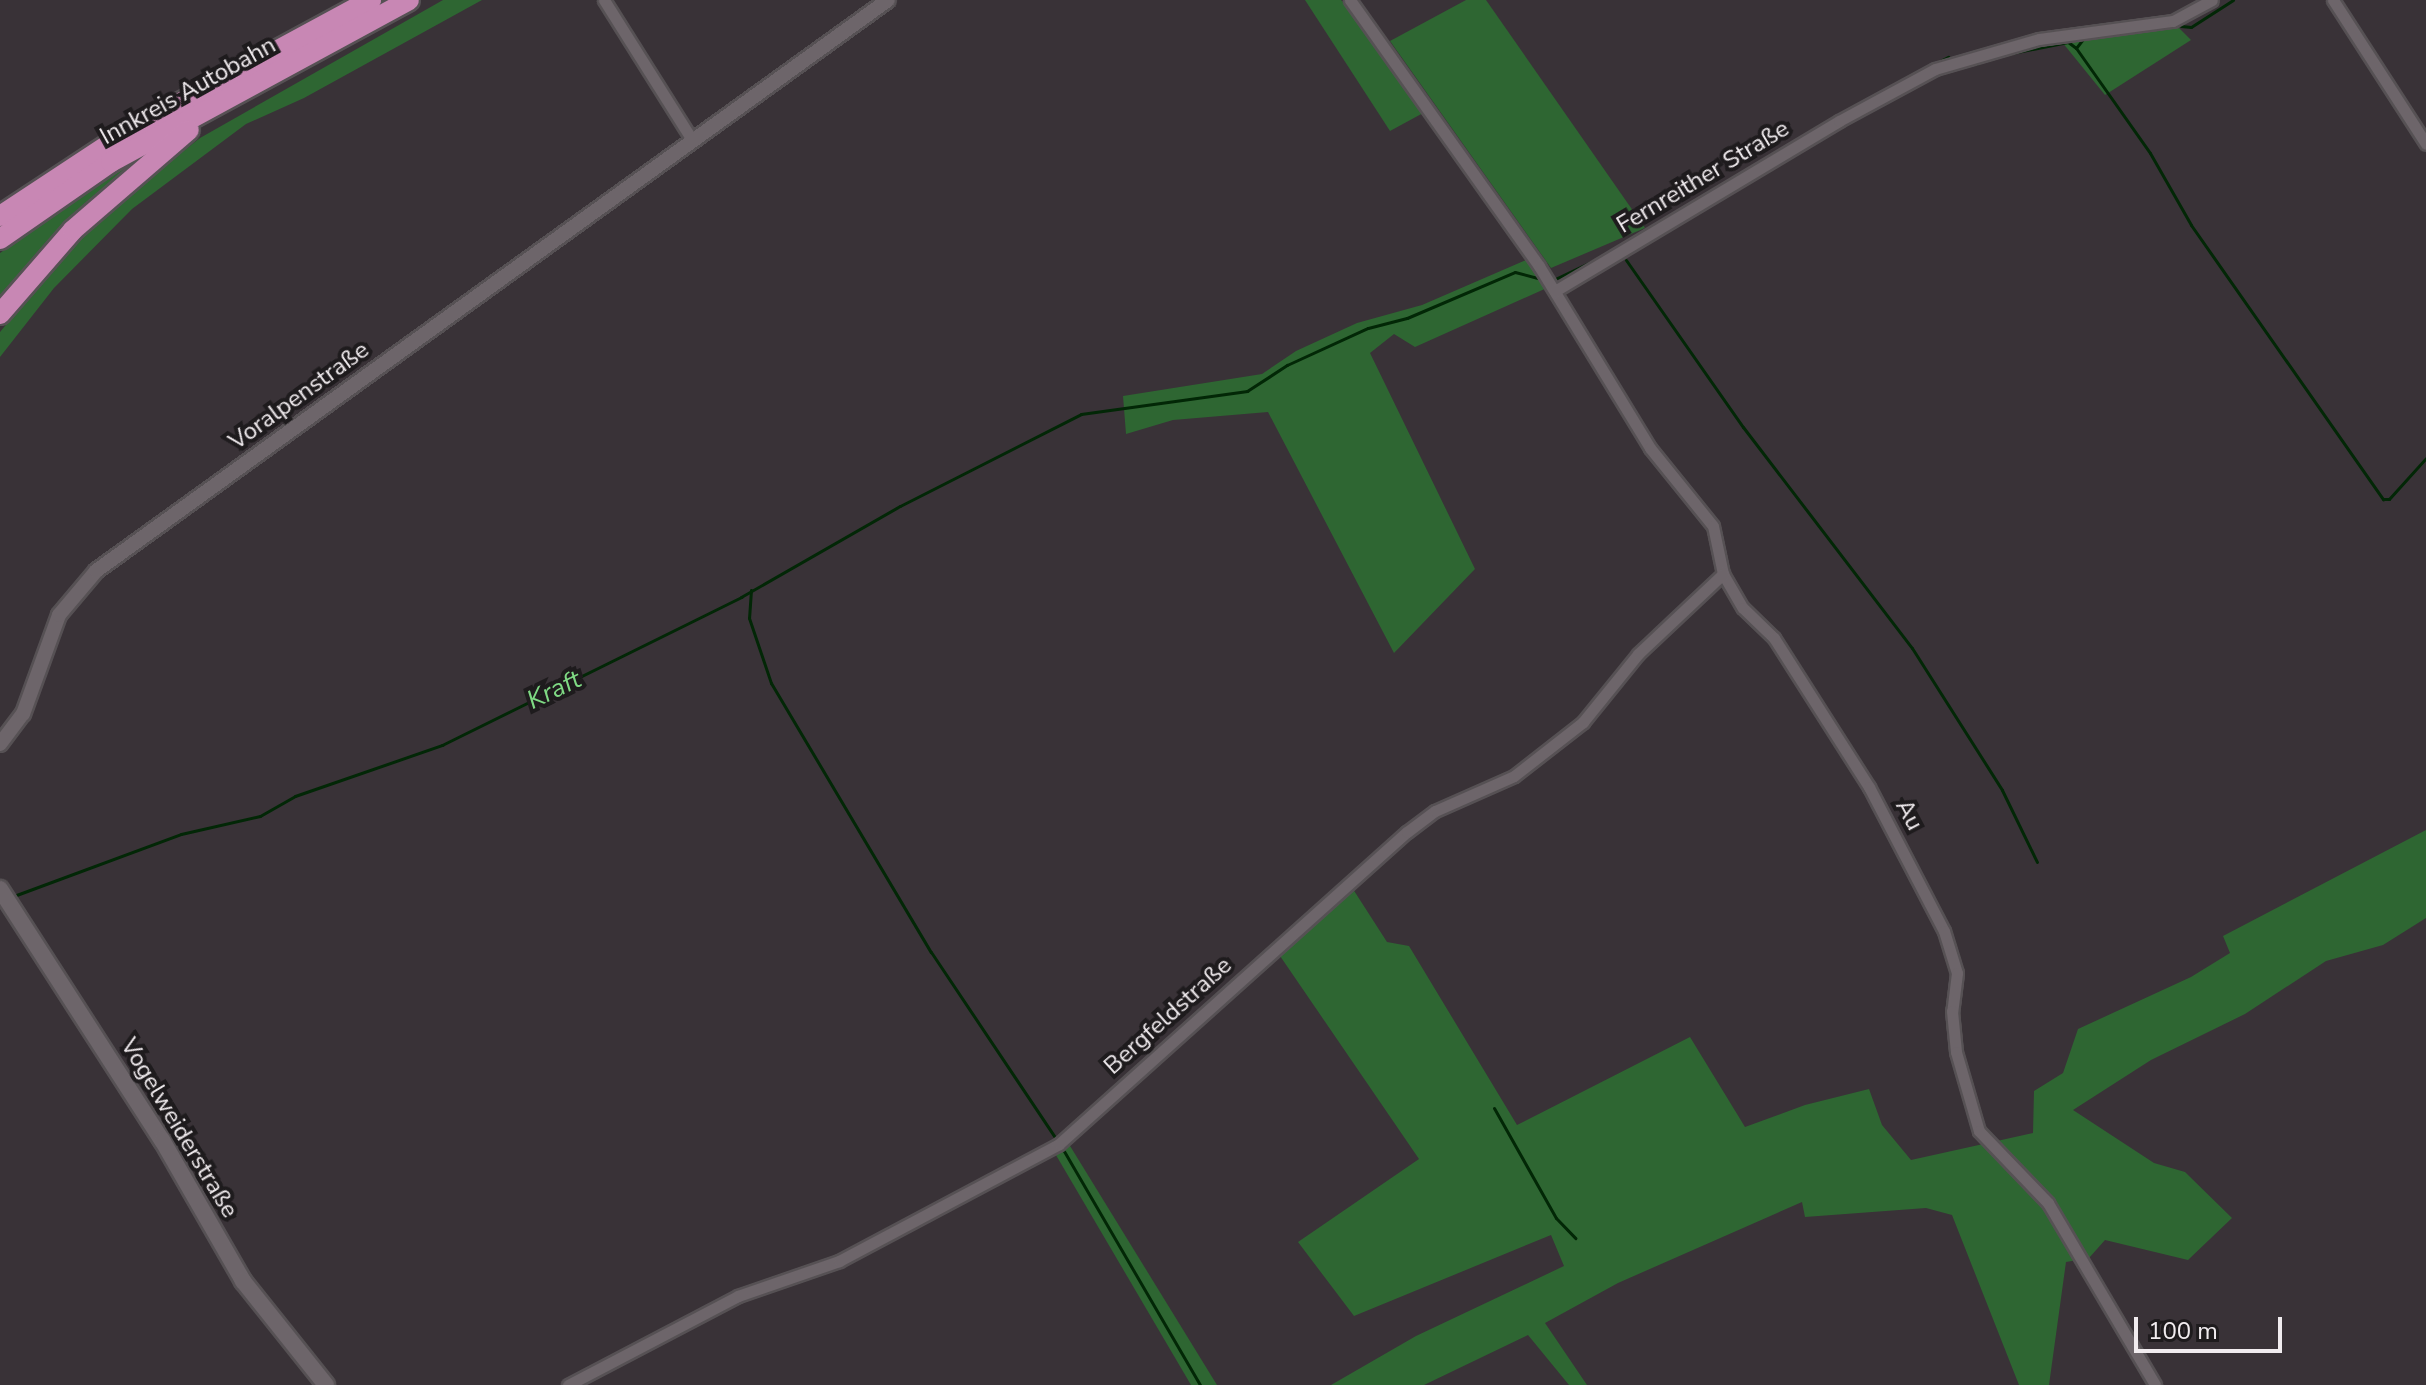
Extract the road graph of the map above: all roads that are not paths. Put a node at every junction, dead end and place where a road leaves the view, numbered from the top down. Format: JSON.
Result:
{"nodes":[{"id":1,"x":371,"y":0,"type":"edge"},
{"id":2,"x":409,"y":0,"type":"edge"},
{"id":3,"x":604,"y":0,"type":"edge"},
{"id":4,"x":888,"y":0,"type":"edge"},
{"id":5,"x":1350,"y":0,"type":"edge"},
{"id":6,"x":2212,"y":0,"type":"edge"},
{"id":7,"x":2333,"y":0,"type":"edge"},
{"id":8,"x":229,"y":98,"type":"junction"},
{"id":9,"x":692,"y":140,"type":"junction"},
{"id":10,"x":2426,"y":144,"type":"edge"},
{"id":11,"x":0,"y":216,"type":"edge"},
{"id":12,"x":0,"y":239,"type":"edge"},
{"id":13,"x":1550,"y":284,"type":"junction"},
{"id":14,"x":0,"y":314,"type":"edge"},
{"id":15,"x":1723,"y":574,"type":"junction"},
{"id":16,"x":0,"y":744,"type":"edge"},
{"id":17,"x":4,"y":896,"type":"edge"},
{"id":18,"x":326,"y":1385,"type":"edge"},
{"id":19,"x":568,"y":1385,"type":"edge"},
{"id":20,"x":2155,"y":1385,"type":"edge"}],
"edges":[{"from":1,"to":11,"type":"highway","name":"Innkreis Autobahn"},
{"from":2,"to":8,"type":"highway","name":"Innkreis Autobahn"},
{"from":3,"to":9,"type":"street"},
{"from":4,"to":9,"type":"street","name":"Voralpenstraße"},
{"from":5,"to":13,"type":"street"},
{"from":6,"to":13,"type":"street","name":"Fernreither Straße"},
{"from":7,"to":10,"type":"street"},
{"from":8,"to":12,"type":"highway","name":"Innkreis Autobahn"},
{"from":8,"to":14,"type":"highway"},
{"from":9,"to":16,"type":"street","name":"Voralpenstraße"},
{"from":13,"to":15,"type":"street","name":"Au"},
{"from":15,"to":19,"type":"street","name":"Bergfeldstraße"},
{"from":15,"to":20,"type":"street","name":"Au"},
{"from":17,"to":18,"type":"main road","name":"Vogelweiderstraße"}]}
